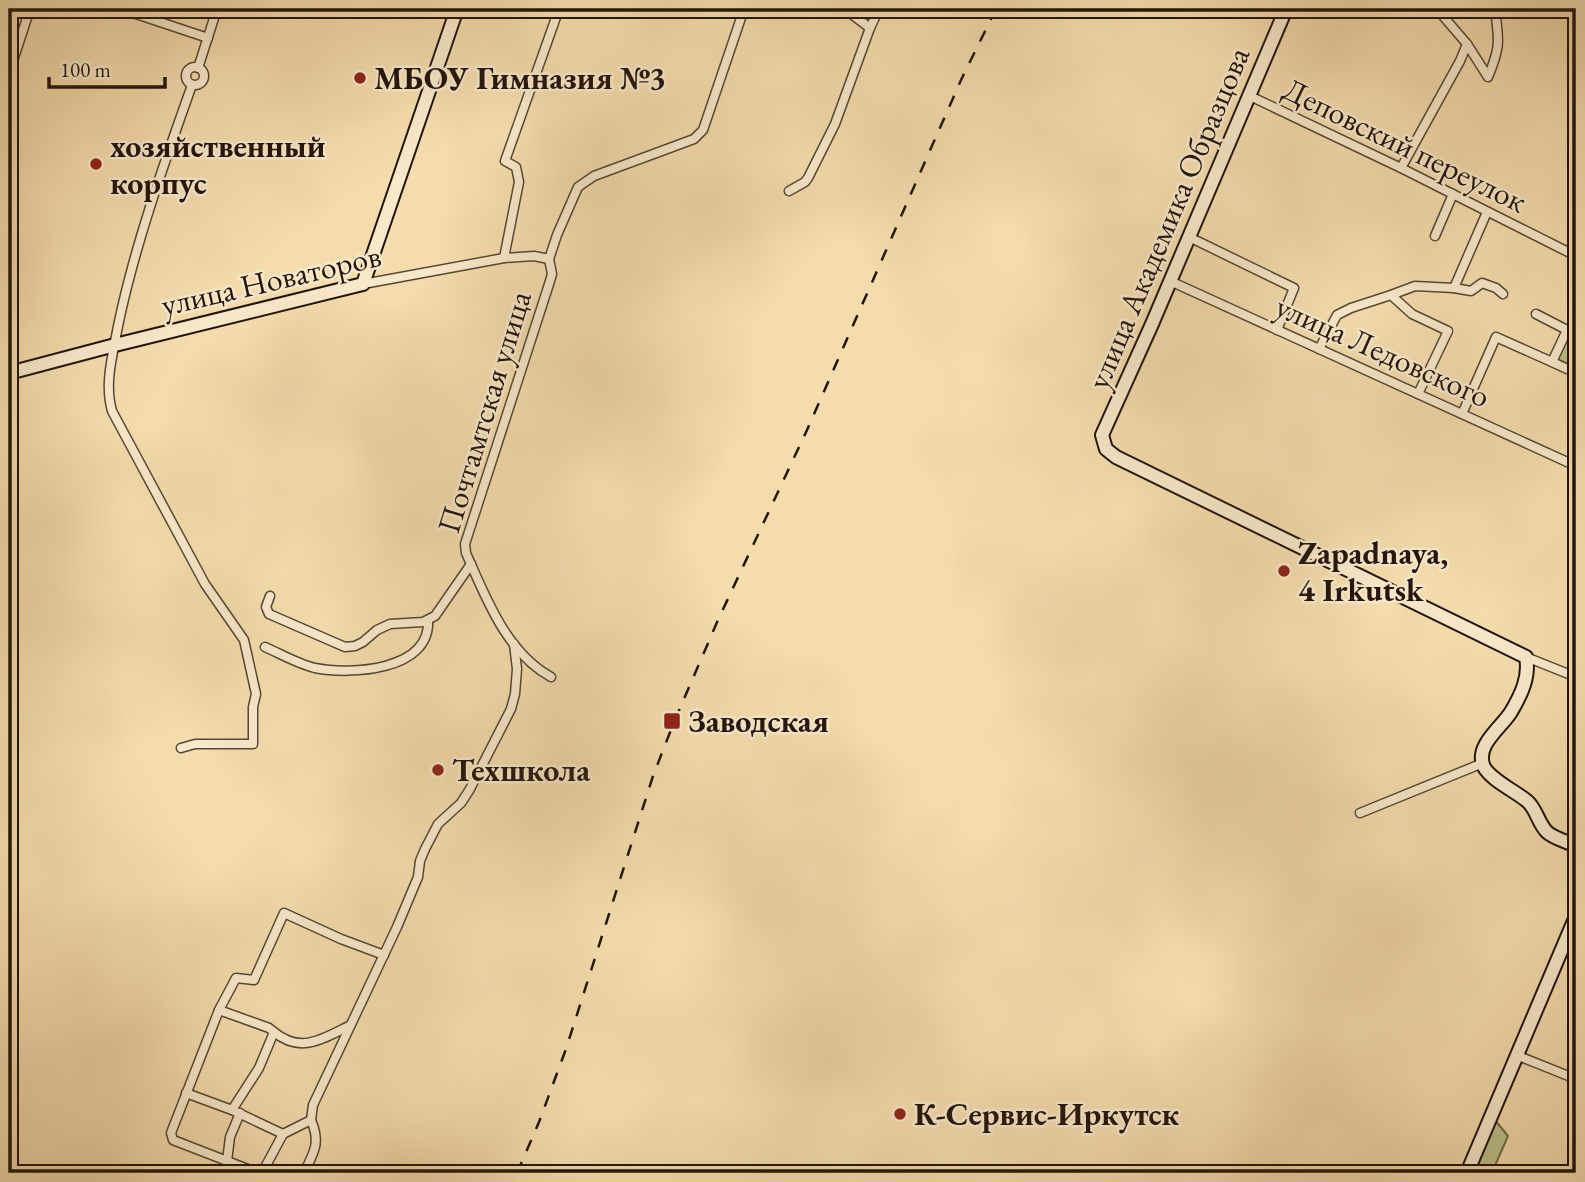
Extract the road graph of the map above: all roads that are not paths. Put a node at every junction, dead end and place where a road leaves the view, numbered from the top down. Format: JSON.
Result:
{"nodes":[{"id":1,"x":30,"y":9,"type":"edge"},
{"id":2,"x":121,"y":9,"type":"edge"},
{"id":3,"x":217,"y":9,"type":"edge"},
{"id":4,"x":457,"y":9,"type":"edge"},
{"id":5,"x":559,"y":9,"type":"edge"},
{"id":6,"x":744,"y":9,"type":"edge"},
{"id":7,"x":845,"y":9,"type":"edge"},
{"id":8,"x":879,"y":9,"type":"edge"},
{"id":9,"x":1286,"y":9,"type":"edge"},
{"id":10,"x":1437,"y":9,"type":"edge"},
{"id":11,"x":1495,"y":9,"type":"edge"},
{"id":12,"x":870,"y":28,"type":"junction"},
{"id":13,"x":208,"y":38,"type":"junction"},
{"id":14,"x":1467,"y":44,"type":"junction"},
{"id":15,"x":9,"y":73,"type":"edge"},
{"id":16,"x":1250,"y":96,"type":"junction"},
{"id":17,"x":1401,"y":168,"type":"junction"},
{"id":18,"x":789,"y":191,"type":"dead end"},
{"id":19,"x":1453,"y":194,"type":"junction"},
{"id":20,"x":1487,"y":212,"type":"junction"},
{"id":21,"x":1435,"y":236,"type":"dead end"},
{"id":22,"x":1189,"y":237,"type":"junction"},
{"id":23,"x":1576,"y":256,"type":"edge"},
{"id":24,"x":504,"y":258,"type":"junction"},
{"id":25,"x":549,"y":259,"type":"junction"},
{"id":26,"x":1170,"y":281,"type":"junction"},
{"id":27,"x":363,"y":284,"type":"junction"},
{"id":28,"x":1454,"y":288,"type":"junction"},
{"id":29,"x":1503,"y":294,"type":"dead end"},
{"id":30,"x":1391,"y":295,"type":"junction"},
{"id":31,"x":1536,"y":314,"type":"dead end"},
{"id":32,"x":1576,"y":328,"type":"edge"},
{"id":33,"x":1277,"y":330,"type":"junction"},
{"id":34,"x":1567,"y":331,"type":"junction"},
{"id":35,"x":115,"y":345,"type":"junction"},
{"id":36,"x":1319,"y":349,"type":"junction"},
{"id":37,"x":1552,"y":362,"type":"junction"},
{"id":38,"x":9,"y":373,"type":"edge"},
{"id":39,"x":1576,"y":373,"type":"edge"},
{"id":40,"x":1419,"y":394,"type":"junction"},
{"id":41,"x":1462,"y":414,"type":"junction"},
{"id":42,"x":1576,"y":466,"type":"edge"},
{"id":43,"x":471,"y":564,"type":"junction"},
{"id":44,"x":270,"y":596,"type":"dead end"},
{"id":45,"x":428,"y":620,"type":"junction"},
{"id":46,"x":514,"y":644,"type":"junction"},
{"id":47,"x":265,"y":647,"type":"dead end"},
{"id":48,"x":1526,"y":657,"type":"junction"},
{"id":49,"x":551,"y":677,"type":"dead end"},
{"id":50,"x":1576,"y":677,"type":"edge"},
{"id":51,"x":181,"y":748,"type":"dead end"},
{"id":52,"x":1483,"y":763,"type":"junction"},
{"id":53,"x":1360,"y":813,"type":"dead end"},
{"id":54,"x":1576,"y":846,"type":"edge"},
{"id":55,"x":1576,"y":916,"type":"edge"},
{"id":56,"x":384,"y":955,"type":"junction"},
{"id":57,"x":219,"y":1010,"type":"junction"},
{"id":58,"x":349,"y":1026,"type":"junction"},
{"id":59,"x":274,"y":1032,"type":"junction"},
{"id":60,"x":1516,"y":1055,"type":"junction"},
{"id":61,"x":1576,"y":1079,"type":"edge"},
{"id":62,"x":186,"y":1093,"type":"junction"},
{"id":63,"x":236,"y":1111,"type":"junction"},
{"id":64,"x":311,"y":1120,"type":"junction"},
{"id":65,"x":283,"y":1134,"type":"junction"},
{"id":66,"x":227,"y":1161,"type":"junction"},
{"id":67,"x":260,"y":1173,"type":"edge"},
{"id":68,"x":304,"y":1173,"type":"edge"},
{"id":69,"x":1467,"y":1173,"type":"edge"}],
"edges":[{"from":1,"to":15,"type":"street"},
{"from":2,"to":13,"type":"street"},
{"from":3,"to":13,"type":"street"},
{"from":4,"to":27,"type":"street"},
{"from":5,"to":24,"type":"street","name":"Почтамтская улица"},
{"from":6,"to":25,"type":"street","name":"Почтамтская улица"},
{"from":7,"to":12,"type":"street"},
{"from":8,"to":12,"type":"street"},
{"from":9,"to":16,"type":"street","name":"улица Академика Образцова"},
{"from":10,"to":14,"type":"street"},
{"from":11,"to":14,"type":"street"},
{"from":12,"to":18,"type":"street"},
{"from":13,"to":35,"type":"street"},
{"from":14,"to":17,"type":"street"},
{"from":16,"to":17,"type":"street","name":"Деповский переулок"},
{"from":16,"to":22,"type":"street","name":"улица Академика Образцова"},
{"from":17,"to":19,"type":"street","name":"Деповский переулок"},
{"from":19,"to":20,"type":"street","name":"Деповский переулок"},
{"from":19,"to":21,"type":"street"},
{"from":20,"to":23,"type":"street","name":"Деповский переулок"},
{"from":20,"to":28,"type":"street"},
{"from":22,"to":26,"type":"street","name":"улица Академика Образцова"},
{"from":22,"to":33,"type":"street"},
{"from":24,"to":25,"type":"street","name":"улица Новаторов"},
{"from":24,"to":27,"type":"street","name":"улица Новаторов"},
{"from":25,"to":43,"type":"street","name":"Почтамтская улица"},
{"from":26,"to":33,"type":"street","name":"улица Ледовского"},
{"from":26,"to":48,"type":"street","name":"улица Академика Образцова"},
{"from":27,"to":35,"type":"street","name":"улица Новаторов"},
{"from":28,"to":29,"type":"street"},
{"from":28,"to":30,"type":"street"},
{"from":30,"to":36,"type":"street"},
{"from":30,"to":40,"type":"street"},
{"from":31,"to":34,"type":"street"},
{"from":32,"to":34,"type":"street"},
{"from":33,"to":36,"type":"street","name":"улица Ледовского"},
{"from":34,"to":37,"type":"street"},
{"from":35,"to":38,"type":"street","name":"улица Новаторов"},
{"from":35,"to":51,"type":"street"},
{"from":36,"to":40,"type":"street","name":"улица Ледовского"},
{"from":37,"to":39,"type":"street"},
{"from":37,"to":41,"type":"street"},
{"from":40,"to":41,"type":"street","name":"улица Ледовского"},
{"from":41,"to":42,"type":"street","name":"улица Ледовского"},
{"from":43,"to":45,"type":"street"},
{"from":43,"to":46,"type":"street","name":"Почтамтская улица"},
{"from":44,"to":45,"type":"street"},
{"from":45,"to":47,"type":"street"},
{"from":46,"to":49,"type":"street","name":"Почтамтская улица"},
{"from":46,"to":56,"type":"street"},
{"from":48,"to":50,"type":"street"},
{"from":48,"to":52,"type":"street"},
{"from":52,"to":53,"type":"street"},
{"from":52,"to":54,"type":"street"},
{"from":55,"to":60,"type":"street"},
{"from":56,"to":57,"type":"street"},
{"from":56,"to":58,"type":"street"},
{"from":57,"to":59,"type":"street"},
{"from":57,"to":62,"type":"street"},
{"from":58,"to":59,"type":"street"},
{"from":58,"to":64,"type":"street"},
{"from":59,"to":63,"type":"street"},
{"from":60,"to":61,"type":"street"},
{"from":60,"to":69,"type":"street"},
{"from":62,"to":63,"type":"street"},
{"from":62,"to":66,"type":"street"},
{"from":63,"to":65,"type":"street"},
{"from":63,"to":66,"type":"street"},
{"from":64,"to":65,"type":"street"},
{"from":64,"to":68,"type":"street"},
{"from":65,"to":67,"type":"street"},
{"from":66,"to":67,"type":"street"}]}
